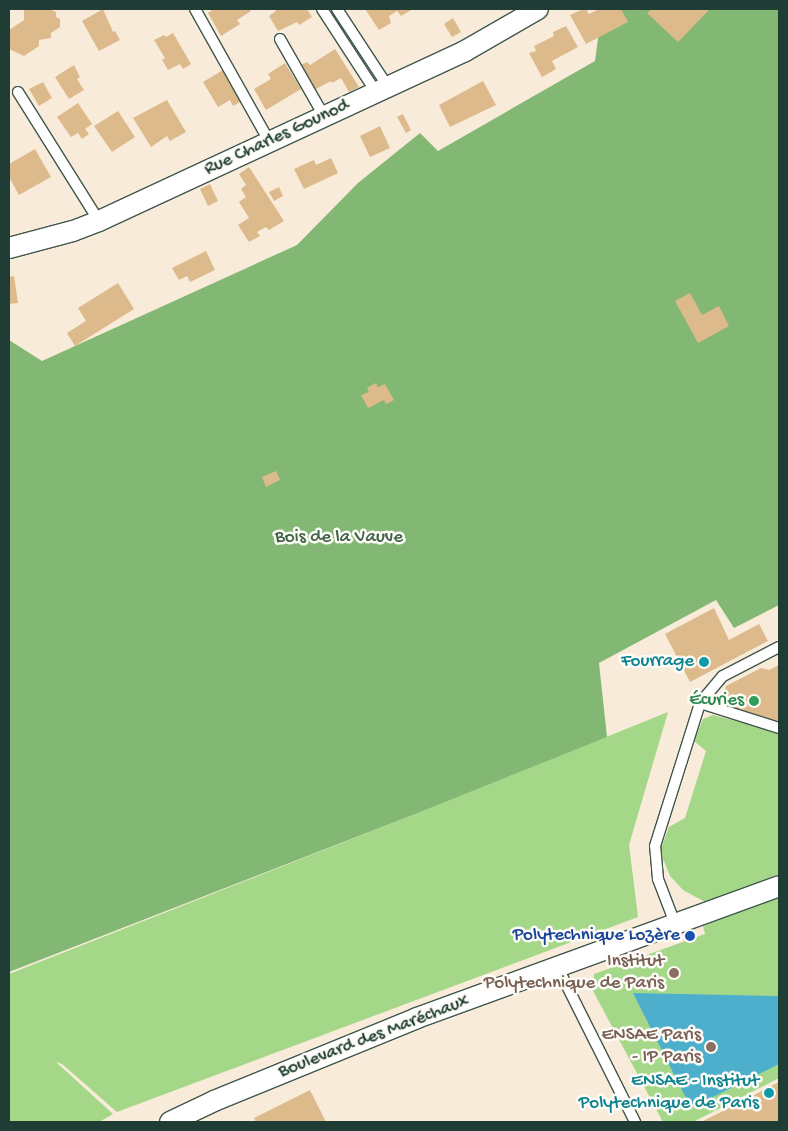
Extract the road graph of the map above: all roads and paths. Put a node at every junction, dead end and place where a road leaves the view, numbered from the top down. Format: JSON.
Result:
{"nodes":[{"id":1,"x":195,"y":9,"type":"edge"},
{"id":2,"x":322,"y":9,"type":"edge"},
{"id":3,"x":337,"y":9,"type":"edge"},
{"id":4,"x":538,"y":9,"type":"edge"},
{"id":5,"x":280,"y":39,"type":"dead end"},
{"id":6,"x":382,"y":89,"type":"junction"},
{"id":7,"x":18,"y":92,"type":"dead end"},
{"id":8,"x":324,"y":116,"type":"junction"},
{"id":9,"x":269,"y":141,"type":"junction"},
{"id":10,"x":99,"y":221,"type":"junction"},
{"id":11,"x":9,"y":248,"type":"edge"},
{"id":12,"x":779,"y":647,"type":"edge"},
{"id":13,"x":700,"y":703,"type":"junction"},
{"id":14,"x":779,"y":728,"type":"edge"},
{"id":15,"x":779,"y":886,"type":"edge"},
{"id":16,"x":676,"y":926,"type":"junction"},
{"id":17,"x":558,"y":968,"type":"junction"},
{"id":18,"x":170,"y":1122,"type":"edge"},
{"id":19,"x":635,"y":1122,"type":"edge"}],
"edges":[{"from":1,"to":9,"type":"lane"},
{"from":2,"to":6,"type":"lane"},
{"from":3,"to":6,"type":"lane"},
{"from":4,"to":6,"type":"street","name":"Rue Charles Gounod"},
{"from":5,"to":8,"type":"lane"},
{"from":6,"to":8,"type":"street","name":"Rue Charles Gounod"},
{"from":7,"to":10,"type":"lane"},
{"from":8,"to":9,"type":"street","name":"Rue Charles Gounod"},
{"from":9,"to":10,"type":"street","name":"Rue Charles Gounod"},
{"from":10,"to":11,"type":"street","name":"Rue Charles Gounod"},
{"from":12,"to":13,"type":"lane"},
{"from":13,"to":14,"type":"lane"},
{"from":13,"to":16,"type":"lane"},
{"from":15,"to":16,"type":"street","name":"Boulevard des Maréchaux"},
{"from":16,"to":17,"type":"street","name":"Boulevard des Maréchaux"},
{"from":17,"to":18,"type":"street","name":"Boulevard des Maréchaux"},
{"from":17,"to":19,"type":"lane"}]}
